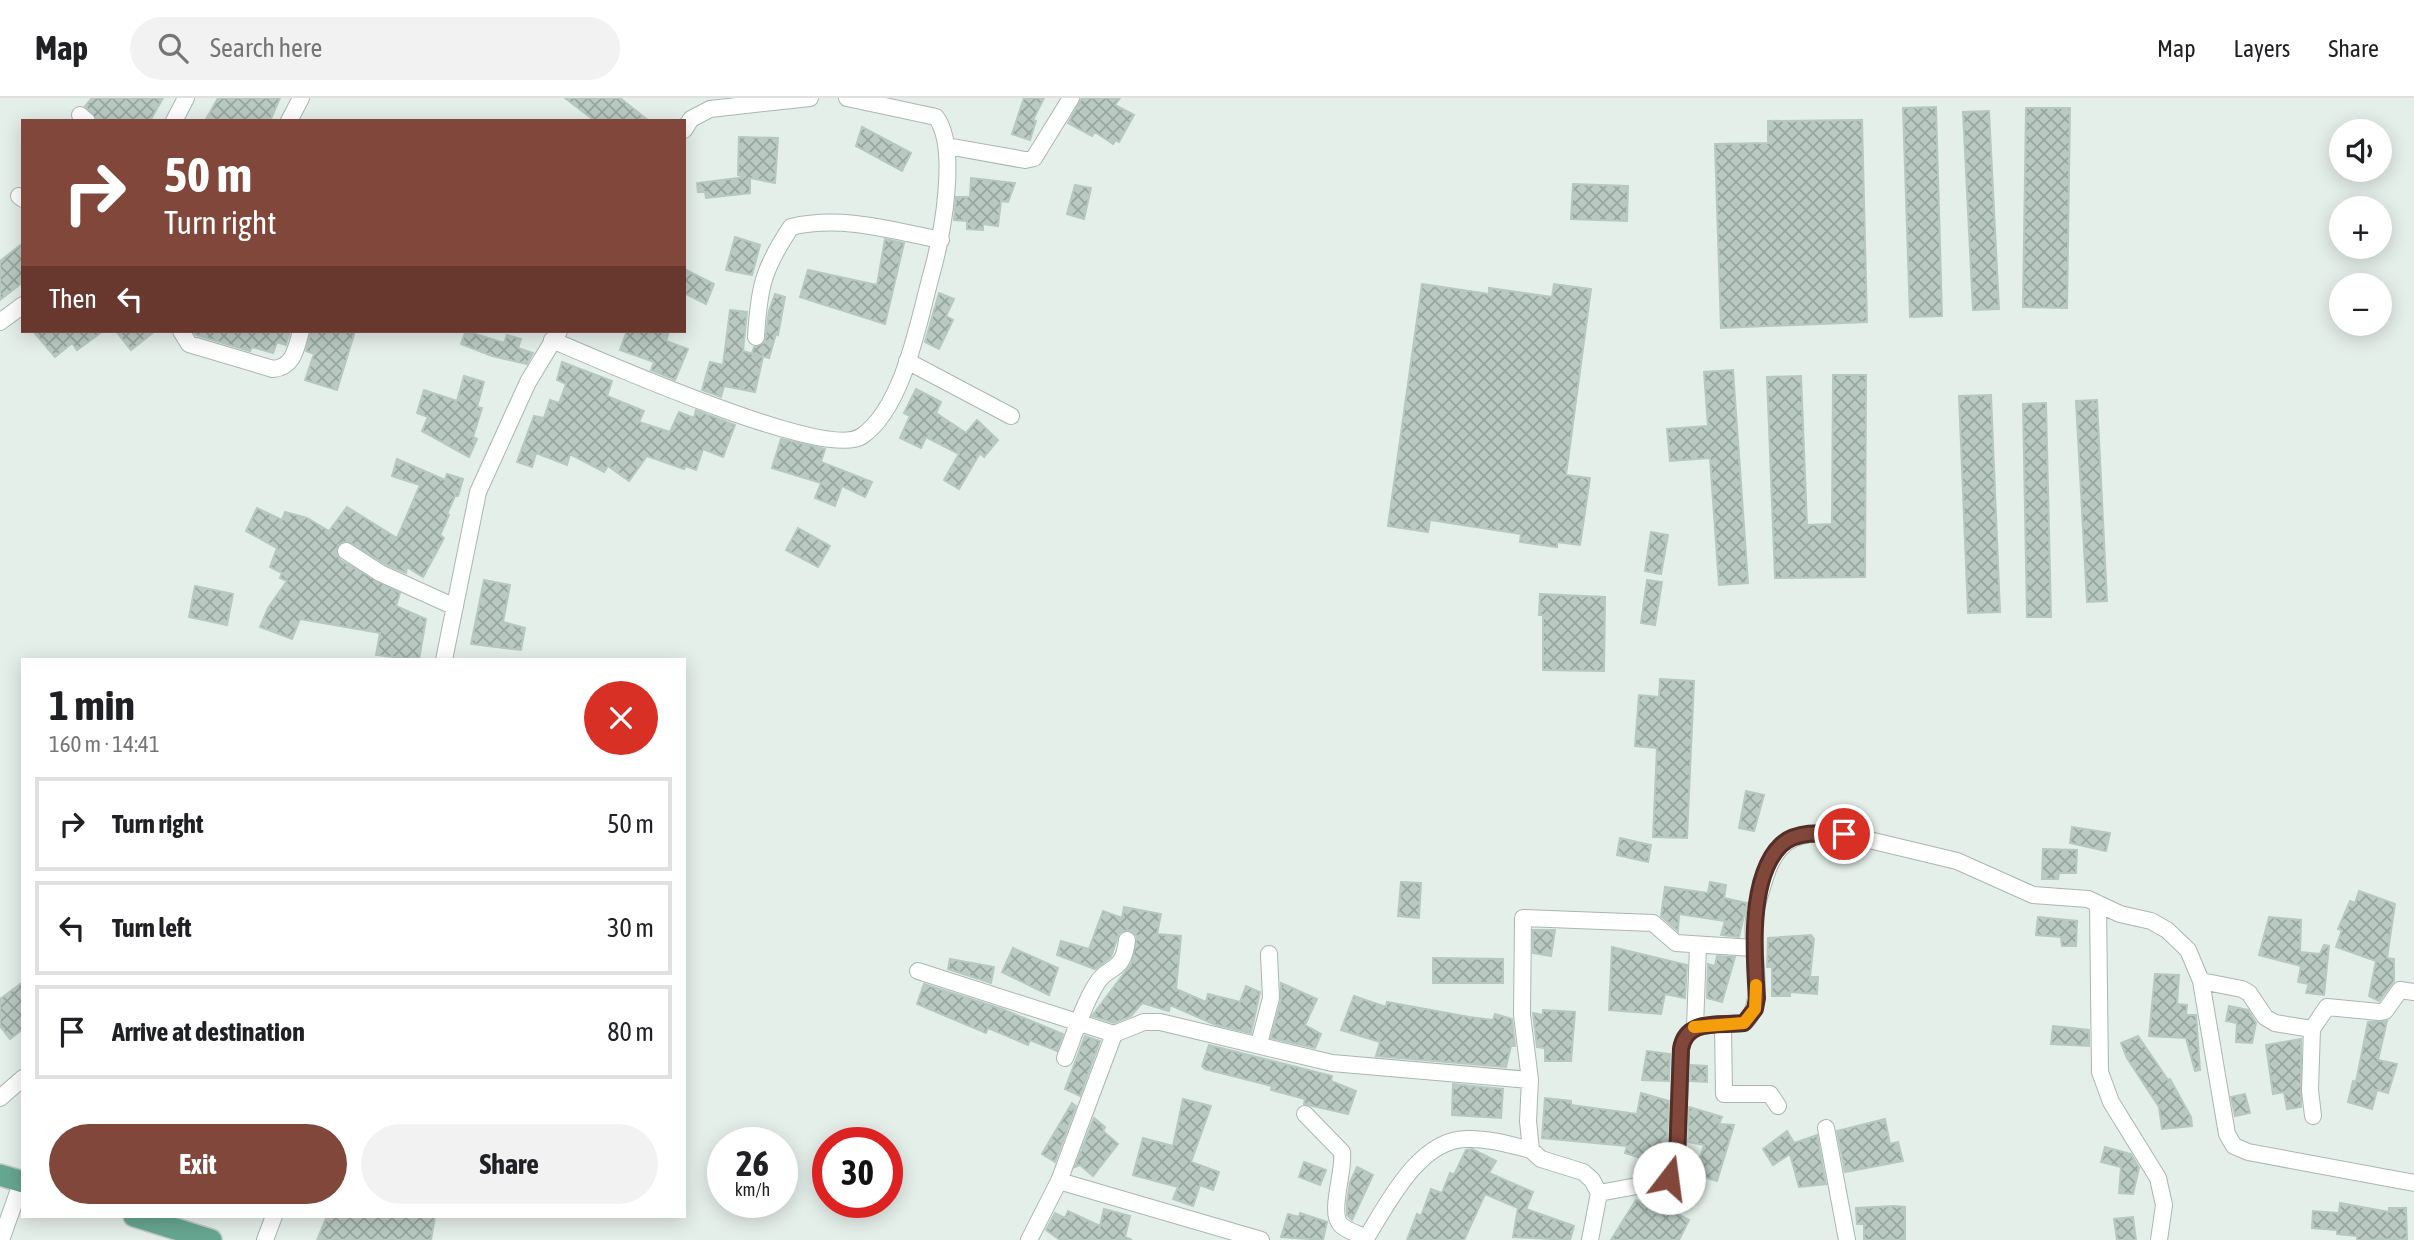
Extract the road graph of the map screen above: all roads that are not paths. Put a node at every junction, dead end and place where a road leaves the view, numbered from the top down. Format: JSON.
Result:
{"nodes":[{"id":1,"x":186,"y":98,"type":"edge"},
{"id":2,"x":301,"y":98,"type":"edge"},
{"id":3,"x":810,"y":98,"type":"edge"},
{"id":4,"x":847,"y":98,"type":"edge"},
{"id":5,"x":1071,"y":98,"type":"edge"},
{"id":6,"x":175,"y":119,"type":"edge"},
{"id":7,"x":290,"y":119,"type":"edge"},
{"id":8,"x":686,"y":127,"type":"edge"},
{"id":9,"x":947,"y":146,"type":"junction"},
{"id":10,"x":941,"y":240,"type":"junction"},
{"id":11,"x":21,"y":306,"type":"edge"},
{"id":12,"x":0,"y":322,"type":"edge"},
{"id":13,"x":182,"y":333,"type":"edge"},
{"id":14,"x":300,"y":333,"type":"edge"},
{"id":15,"x":556,"y":336,"type":"edge"},
{"id":16,"x":756,"y":337,"type":"dead end"},
{"id":17,"x":907,"y":361,"type":"junction"},
{"id":18,"x":1012,"y":416,"type":"dead end"},
{"id":19,"x":346,"y":551,"type":"dead end"},
{"id":20,"x":455,"y":607,"type":"junction"},
{"id":21,"x":444,"y":658,"type":"edge"},
{"id":22,"x":2098,"y":904,"type":"junction"},
{"id":23,"x":1127,"y":940,"type":"dead end"},
{"id":24,"x":1698,"y":946,"type":"junction"},
{"id":25,"x":1753,"y":948,"type":"junction"},
{"id":26,"x":1269,"y":954,"type":"dead end"},
{"id":27,"x":918,"y":971,"type":"dead end"},
{"id":28,"x":2201,"y":981,"type":"junction"},
{"id":29,"x":2414,"y":992,"type":"edge"},
{"id":30,"x":1078,"y":1024,"type":"junction"},
{"id":31,"x":1723,"y":1026,"type":"junction"},
{"id":32,"x":1695,"y":1027,"type":"junction"},
{"id":33,"x":2312,"y":1029,"type":"junction"},
{"id":34,"x":1114,"y":1034,"type":"junction"},
{"id":35,"x":1259,"y":1044,"type":"junction"},
{"id":36,"x":1065,"y":1058,"type":"dead end"},
{"id":37,"x":21,"y":1080,"type":"edge"},
{"id":38,"x":1530,"y":1080,"type":"junction"},
{"id":39,"x":0,"y":1098,"type":"edge"},
{"id":40,"x":1778,"y":1105,"type":"dead end"},
{"id":41,"x":1305,"y":1114,"type":"dead end"},
{"id":42,"x":2313,"y":1116,"type":"dead end"},
{"id":43,"x":1826,"y":1128,"type":"dead end"},
{"id":44,"x":1531,"y":1150,"type":"junction"},
{"id":45,"x":0,"y":1175,"type":"edge"},
{"id":46,"x":1059,"y":1181,"type":"junction"},
{"id":47,"x":21,"y":1182,"type":"edge"},
{"id":48,"x":2414,"y":1183,"type":"edge"},
{"id":49,"x":21,"y":1185,"type":"edge"},
{"id":50,"x":1598,"y":1193,"type":"junction"},
{"id":51,"x":140,"y":1218,"type":"edge"},
{"id":52,"x":273,"y":1218,"type":"edge"},
{"id":53,"x":1366,"y":1239,"type":"edge"},
{"id":54,"x":1,"y":1240,"type":"edge"},
{"id":55,"x":211,"y":1240,"type":"edge"},
{"id":56,"x":265,"y":1240,"type":"edge"},
{"id":57,"x":1029,"y":1240,"type":"edge"},
{"id":58,"x":1261,"y":1240,"type":"edge"},
{"id":59,"x":1590,"y":1240,"type":"edge"},
{"id":60,"x":1847,"y":1240,"type":"edge"},
{"id":61,"x":2159,"y":1240,"type":"edge"}],
"edges":[{"from":1,"to":6,"type":"street"},
{"from":2,"to":7,"type":"street"},
{"from":3,"to":8,"type":"street"},
{"from":4,"to":9,"type":"street"},
{"from":5,"to":9,"type":"street"},
{"from":9,"to":10,"type":"street"},
{"from":10,"to":16,"type":"street"},
{"from":10,"to":17,"type":"street"},
{"from":11,"to":12,"type":"street"},
{"from":13,"to":14,"type":"street"},
{"from":15,"to":17,"type":"street"},
{"from":15,"to":20,"type":"street"},
{"from":17,"to":18,"type":"street"},
{"from":19,"to":20,"type":"street"},
{"from":20,"to":21,"type":"street"},
{"from":22,"to":25,"type":"street"},
{"from":22,"to":28,"type":"street"},
{"from":22,"to":61,"type":"street"},
{"from":23,"to":30,"type":"street"},
{"from":24,"to":25,"type":"street"},
{"from":24,"to":32,"type":"street"},
{"from":24,"to":38,"type":"street"},
{"from":25,"to":31,"type":"street"},
{"from":26,"to":35,"type":"street"},
{"from":27,"to":30,"type":"street"},
{"from":28,"to":33,"type":"street"},
{"from":28,"to":48,"type":"street"},
{"from":29,"to":33,"type":"street"},
{"from":30,"to":34,"type":"street"},
{"from":30,"to":36,"type":"street"},
{"from":31,"to":32,"type":"street"},
{"from":31,"to":40,"type":"street"},
{"from":32,"to":50,"type":"street"},
{"from":33,"to":42,"type":"street"},
{"from":34,"to":35,"type":"street"},
{"from":34,"to":46,"type":"street"},
{"from":35,"to":38,"type":"street"},
{"from":37,"to":39,"type":"street"},
{"from":38,"to":44,"type":"street"},
{"from":41,"to":53,"type":"street"},
{"from":43,"to":60,"type":"street"},
{"from":44,"to":50,"type":"street"},
{"from":44,"to":53,"type":"street"},
{"from":45,"to":47,"type":"main road"},
{"from":46,"to":57,"type":"street"},
{"from":46,"to":58,"type":"street"},
{"from":49,"to":54,"type":"street"},
{"from":50,"to":59,"type":"street"},
{"from":51,"to":55,"type":"main road"},
{"from":52,"to":56,"type":"street"}]}
